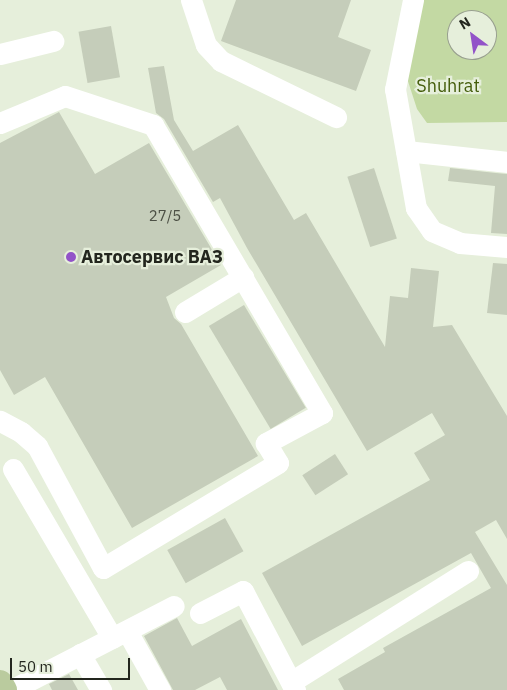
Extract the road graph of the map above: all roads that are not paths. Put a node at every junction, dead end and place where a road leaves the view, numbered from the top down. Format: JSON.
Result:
{"nodes":[{"id":1,"x":191,"y":0,"type":"edge"},
{"id":2,"x":413,"y":0,"type":"edge"},
{"id":3,"x":53,"y":41,"type":"dead end"},
{"id":4,"x":0,"y":54,"type":"edge"},
{"id":5,"x":336,"y":117,"type":"dead end"},
{"id":6,"x":0,"y":120,"type":"edge"},
{"id":7,"x":406,"y":151,"type":"junction"},
{"id":8,"x":507,"y":162,"type":"edge"},
{"id":9,"x":507,"y":247,"type":"edge"},
{"id":10,"x":243,"y":277,"type":"junction"},
{"id":11,"x":185,"y":312,"type":"dead end"},
{"id":12,"x":0,"y":421,"type":"edge"},
{"id":13,"x":13,"y":470,"type":"dead end"},
{"id":14,"x":468,"y":571,"type":"dead end"},
{"id":15,"x":174,"y":606,"type":"dead end"},
{"id":16,"x":200,"y":613,"type":"dead end"},
{"id":17,"x":120,"y":634,"type":"junction"},
{"id":18,"x":80,"y":654,"type":"junction"},
{"id":19,"x":0,"y":683,"type":"edge"},
{"id":20,"x":293,"y":686,"type":"edge"},
{"id":21,"x":4,"y":690,"type":"edge"},
{"id":22,"x":11,"y":690,"type":"edge"},
{"id":23,"x":101,"y":690,"type":"edge"},
{"id":24,"x":160,"y":690,"type":"edge"}],
"edges":[{"from":1,"to":5,"type":"street"},
{"from":2,"to":7,"type":"street"},
{"from":3,"to":4,"type":"street"},
{"from":6,"to":10,"type":"street"},
{"from":7,"to":8,"type":"street"},
{"from":7,"to":9,"type":"street"},
{"from":10,"to":11,"type":"street"},
{"from":10,"to":12,"type":"street"},
{"from":13,"to":17,"type":"street"},
{"from":14,"to":20,"type":"street"},
{"from":15,"to":17,"type":"street"},
{"from":16,"to":20,"type":"street"},
{"from":17,"to":18,"type":"street"},
{"from":17,"to":24,"type":"street"},
{"from":18,"to":22,"type":"street"},
{"from":18,"to":23,"type":"street"},
{"from":19,"to":21,"type":"main road"}]}
